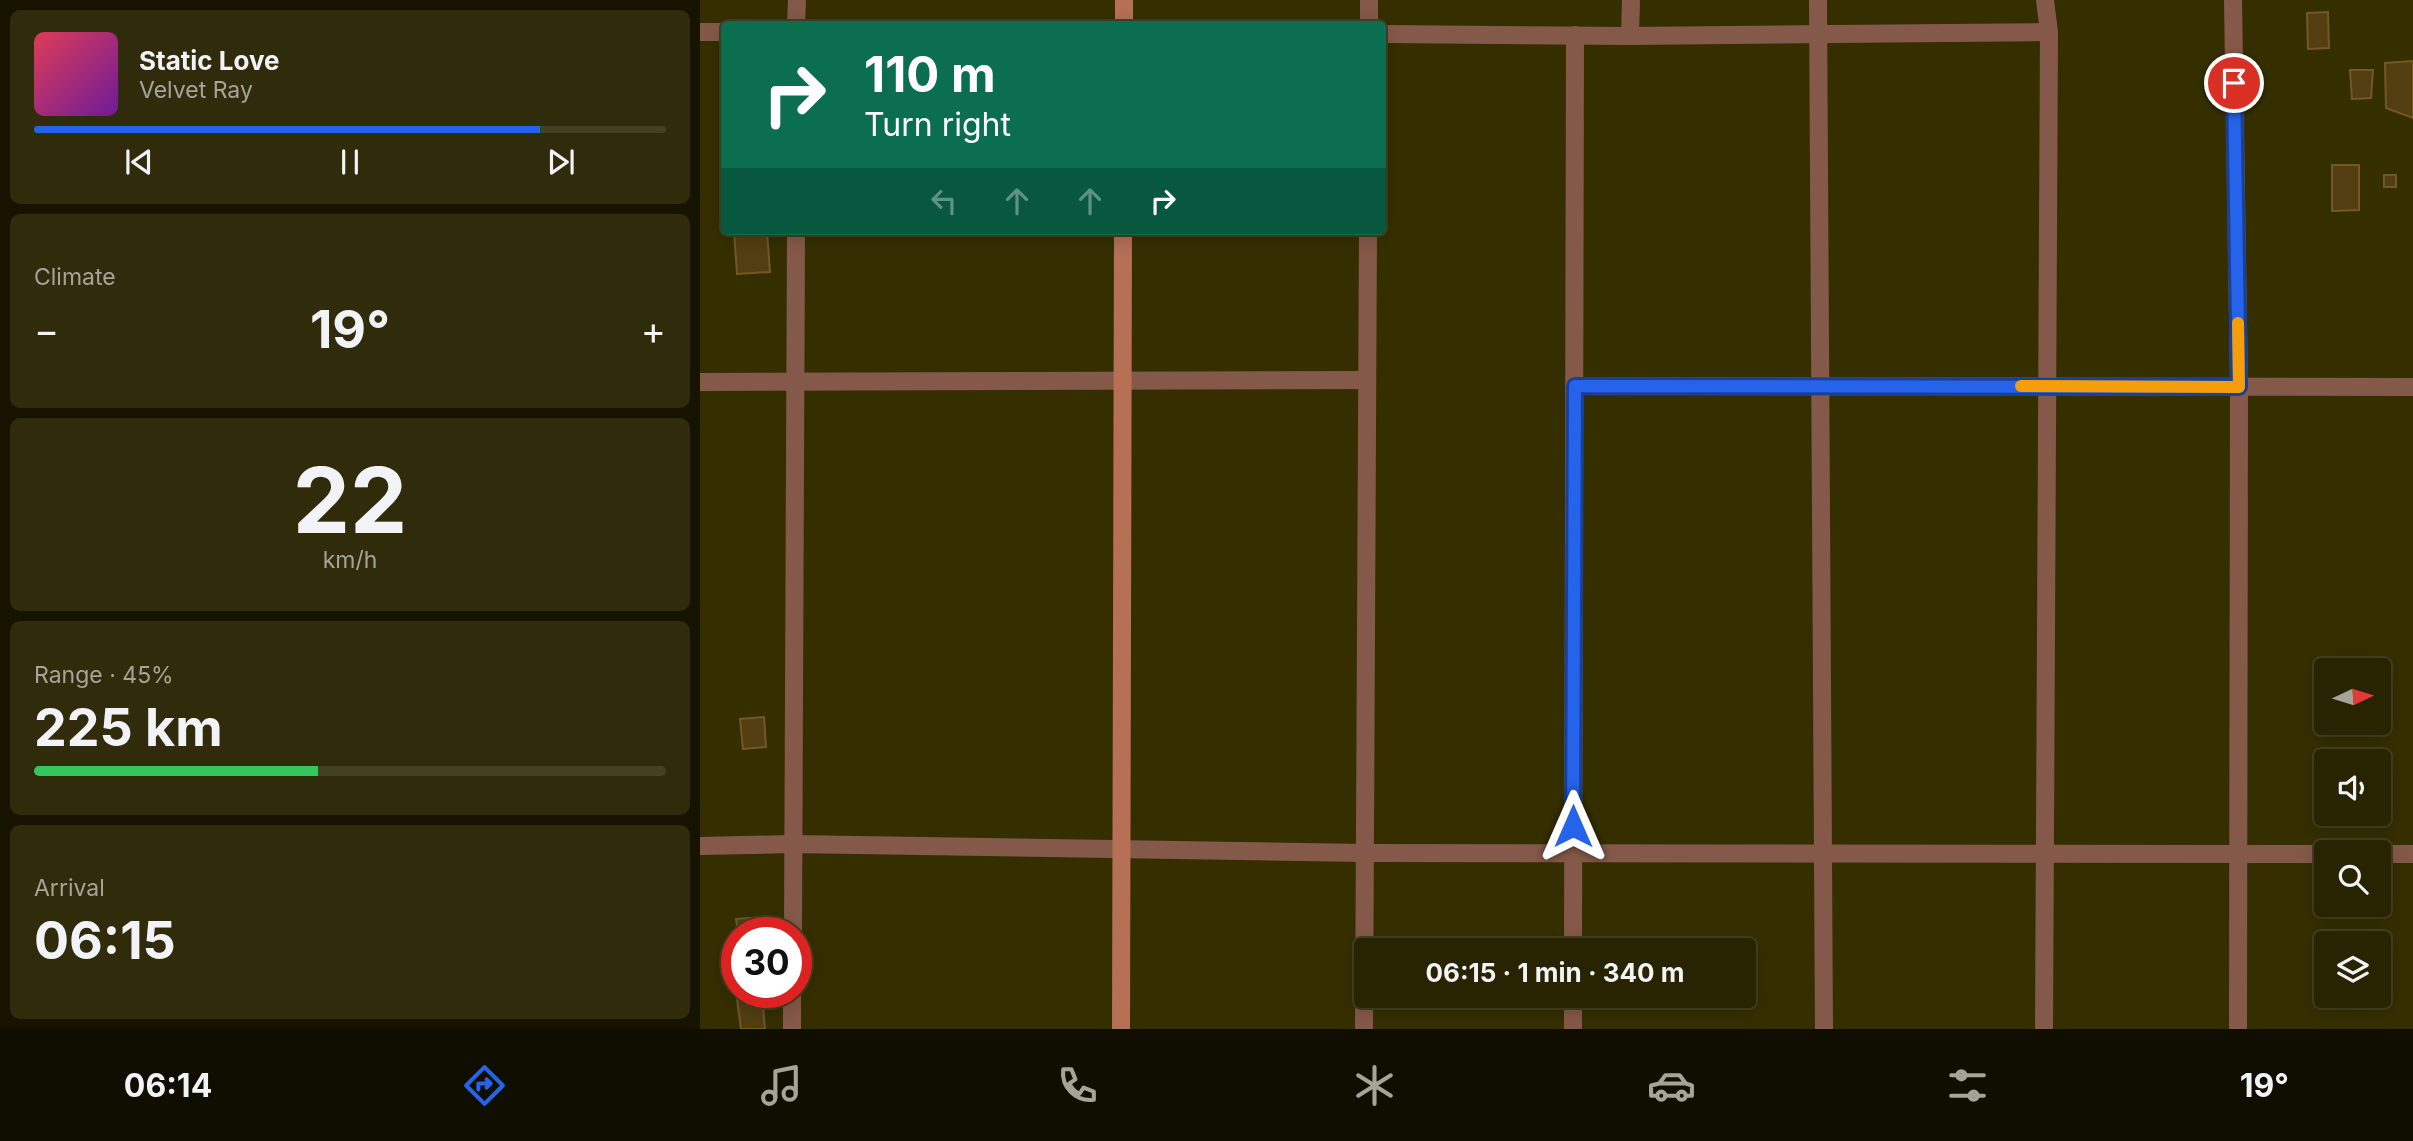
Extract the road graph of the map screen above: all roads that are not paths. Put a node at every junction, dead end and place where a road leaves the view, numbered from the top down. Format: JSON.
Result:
{"nodes":[{"id":1,"x":797,"y":0,"type":"edge"},
{"id":2,"x":1124,"y":0,"type":"edge"},
{"id":3,"x":1369,"y":0,"type":"edge"},
{"id":4,"x":1631,"y":0,"type":"edge"},
{"id":5,"x":1818,"y":0,"type":"edge"},
{"id":6,"x":2045,"y":0,"type":"edge"},
{"id":7,"x":2233,"y":0,"type":"edge"},
{"id":8,"x":796,"y":21,"type":"edge"},
{"id":9,"x":1124,"y":21,"type":"edge"},
{"id":10,"x":1369,"y":21,"type":"edge"},
{"id":11,"x":700,"y":32,"type":"edge"},
{"id":12,"x":721,"y":32,"type":"edge"},
{"id":13,"x":2049,"y":32,"type":"junction"},
{"id":14,"x":1818,"y":33,"type":"junction"},
{"id":15,"x":1386,"y":34,"type":"edge"},
{"id":16,"x":1575,"y":35,"type":"junction"},
{"id":17,"x":1630,"y":36,"type":"junction"},
{"id":18,"x":796,"y":235,"type":"edge"},
{"id":19,"x":1124,"y":235,"type":"edge"},
{"id":20,"x":1368,"y":235,"type":"edge"},
{"id":21,"x":1123,"y":380,"type":"junction"},
{"id":22,"x":1367,"y":380,"type":"junction"},
{"id":23,"x":795,"y":381,"type":"junction"},
{"id":24,"x":700,"y":382,"type":"edge"},
{"id":25,"x":1575,"y":386,"type":"junction"},
{"id":26,"x":1822,"y":386,"type":"junction"},
{"id":27,"x":2048,"y":386,"type":"junction"},
{"id":28,"x":2239,"y":387,"type":"junction"},
{"id":29,"x":2413,"y":387,"type":"edge"},
{"id":30,"x":793,"y":844,"type":"junction"},
{"id":31,"x":700,"y":846,"type":"edge"},
{"id":32,"x":1121,"y":850,"type":"junction"},
{"id":33,"x":1365,"y":853,"type":"junction"},
{"id":34,"x":1573,"y":854,"type":"junction"},
{"id":35,"x":1824,"y":854,"type":"junction"},
{"id":36,"x":2045,"y":854,"type":"junction"},
{"id":37,"x":2239,"y":854,"type":"junction"},
{"id":38,"x":2314,"y":854,"type":"edge"},
{"id":39,"x":2391,"y":854,"type":"edge"},
{"id":40,"x":2413,"y":854,"type":"edge"},
{"id":41,"x":793,"y":917,"type":"edge"},
{"id":42,"x":1573,"y":938,"type":"edge"},
{"id":43,"x":792,"y":1008,"type":"edge"},
{"id":44,"x":1573,"y":1008,"type":"edge"},
{"id":45,"x":792,"y":1029,"type":"edge"},
{"id":46,"x":1121,"y":1029,"type":"edge"},
{"id":47,"x":1364,"y":1029,"type":"edge"},
{"id":48,"x":1573,"y":1029,"type":"edge"},
{"id":49,"x":1824,"y":1029,"type":"edge"},
{"id":50,"x":2044,"y":1029,"type":"edge"},
{"id":51,"x":2238,"y":1029,"type":"edge"}],
"edges":[{"from":1,"to":8,"type":"street"},
{"from":2,"to":9,"type":"street"},
{"from":3,"to":10,"type":"street"},
{"from":4,"to":17,"type":"street"},
{"from":5,"to":14,"type":"street"},
{"from":6,"to":13,"type":"street"},
{"from":7,"to":28,"type":"street"},
{"from":11,"to":12,"type":"street"},
{"from":13,"to":14,"type":"street"},
{"from":13,"to":27,"type":"street"},
{"from":14,"to":17,"type":"street"},
{"from":14,"to":26,"type":"street"},
{"from":15,"to":16,"type":"street"},
{"from":16,"to":17,"type":"street"},
{"from":16,"to":25,"type":"street"},
{"from":18,"to":23,"type":"street"},
{"from":19,"to":21,"type":"street"},
{"from":20,"to":22,"type":"street"},
{"from":21,"to":22,"type":"street"},
{"from":21,"to":23,"type":"street"},
{"from":21,"to":32,"type":"street"},
{"from":22,"to":33,"type":"street"},
{"from":23,"to":24,"type":"street"},
{"from":23,"to":30,"type":"street"},
{"from":25,"to":26,"type":"street"},
{"from":25,"to":34,"type":"street"},
{"from":26,"to":27,"type":"street"},
{"from":26,"to":35,"type":"street"},
{"from":27,"to":28,"type":"street"},
{"from":27,"to":36,"type":"street"},
{"from":28,"to":29,"type":"street"},
{"from":28,"to":37,"type":"street"},
{"from":30,"to":31,"type":"street"},
{"from":30,"to":32,"type":"street"},
{"from":30,"to":41,"type":"street"},
{"from":32,"to":33,"type":"street"},
{"from":32,"to":46,"type":"street"},
{"from":33,"to":34,"type":"street"},
{"from":33,"to":47,"type":"street"},
{"from":34,"to":35,"type":"street"},
{"from":34,"to":42,"type":"street"},
{"from":35,"to":36,"type":"street"},
{"from":35,"to":49,"type":"street"},
{"from":36,"to":37,"type":"street"},
{"from":36,"to":50,"type":"street"},
{"from":37,"to":38,"type":"street"},
{"from":37,"to":51,"type":"street"},
{"from":39,"to":40,"type":"street"},
{"from":43,"to":45,"type":"street"},
{"from":44,"to":48,"type":"street"}]}
